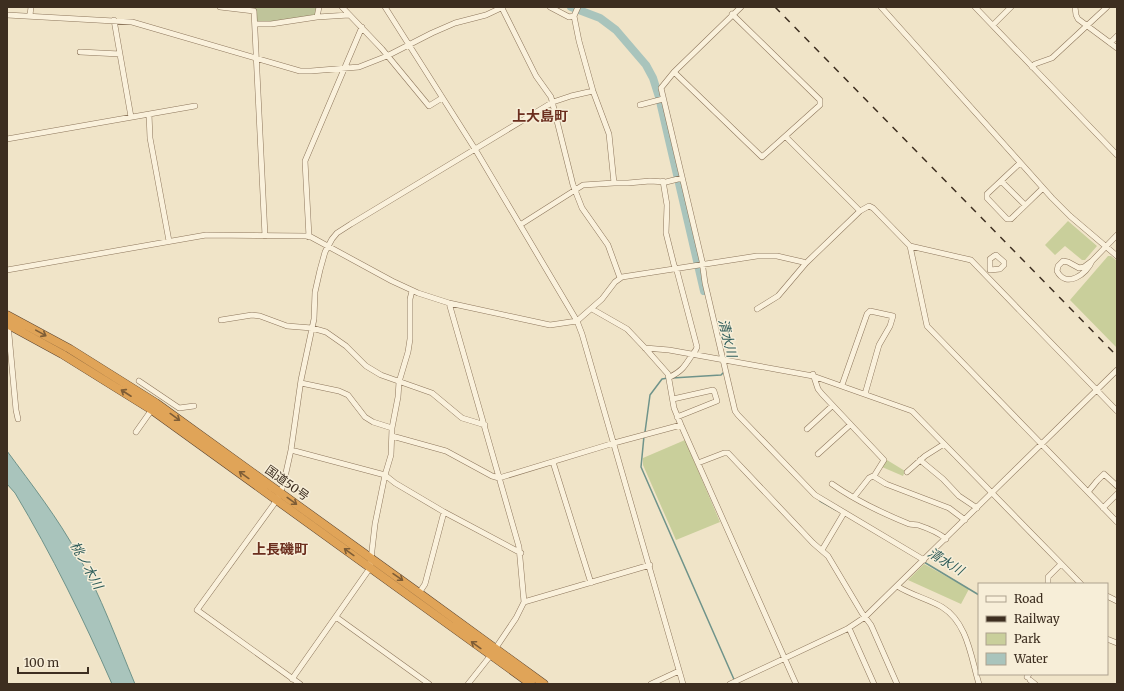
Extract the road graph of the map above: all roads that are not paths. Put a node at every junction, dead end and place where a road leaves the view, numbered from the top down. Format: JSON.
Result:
{"nodes":[{"id":1,"x":31,"y":7,"type":"edge"},
{"id":2,"x":220,"y":7,"type":"edge"},
{"id":3,"x":319,"y":7,"type":"edge"},
{"id":4,"x":342,"y":7,"type":"edge"},
{"id":5,"x":385,"y":7,"type":"edge"},
{"id":6,"x":503,"y":7,"type":"edge"},
{"id":7,"x":550,"y":7,"type":"edge"},
{"id":8,"x":578,"y":7,"type":"edge"},
{"id":9,"x":741,"y":7,"type":"edge"},
{"id":10,"x":881,"y":7,"type":"edge"},
{"id":11,"x":975,"y":7,"type":"edge"},
{"id":12,"x":1011,"y":7,"type":"edge"},
{"id":13,"x":1075,"y":7,"type":"edge"},
{"id":14,"x":1106,"y":7,"type":"edge"},
{"id":15,"x":732,"y":14,"type":"junction"},
{"id":16,"x":7,"y":15,"type":"edge"},
{"id":17,"x":30,"y":15,"type":"junction"},
{"id":18,"x":350,"y":15,"type":"junction"},
{"id":19,"x":574,"y":16,"type":"junction"},
{"id":20,"x":318,"y":17,"type":"junction"},
{"id":21,"x":114,"y":20,"type":"junction"},
{"id":22,"x":255,"y":24,"type":"junction"},
{"id":23,"x":993,"y":25,"type":"junction"},
{"id":24,"x":1086,"y":26,"type":"junction"},
{"id":25,"x":362,"y":27,"type":"junction"},
{"id":26,"x":1117,"y":36,"type":"edge"},
{"id":27,"x":1110,"y":43,"type":"junction"},
{"id":28,"x":409,"y":45,"type":"junction"},
{"id":29,"x":1117,"y":48,"type":"edge"},
{"id":30,"x":80,"y":52,"type":"dead end"},
{"id":31,"x":120,"y":54,"type":"junction"},
{"id":32,"x":387,"y":56,"type":"junction"},
{"id":33,"x":257,"y":58,"type":"junction"},
{"id":34,"x":1032,"y":67,"type":"junction"},
{"id":35,"x":344,"y":68,"type":"junction"},
{"id":36,"x":674,"y":72,"type":"junction"},
{"id":37,"x":593,"y":91,"type":"junction"},
{"id":38,"x":442,"y":98,"type":"junction"},
{"id":39,"x":661,"y":100,"type":"junction"},
{"id":40,"x":552,"y":102,"type":"junction"},
{"id":41,"x":640,"y":104,"type":"dead end"},
{"id":42,"x":195,"y":106,"type":"dead end"},
{"id":43,"x":149,"y":114,"type":"junction"},
{"id":44,"x":132,"y":117,"type":"junction"},
{"id":45,"x":786,"y":137,"type":"junction"},
{"id":46,"x":7,"y":139,"type":"edge"},
{"id":47,"x":475,"y":149,"type":"junction"},
{"id":48,"x":1117,"y":154,"type":"edge"},
{"id":49,"x":1020,"y":163,"type":"junction"},
{"id":50,"x":679,"y":179,"type":"junction"},
{"id":51,"x":663,"y":181,"type":"junction"},
{"id":52,"x":1001,"y":181,"type":"junction"},
{"id":53,"x":614,"y":183,"type":"junction"},
{"id":54,"x":1043,"y":188,"type":"junction"},
{"id":55,"x":575,"y":190,"type":"junction"},
{"id":56,"x":1025,"y":205,"type":"junction"},
{"id":57,"x":860,"y":211,"type":"junction"},
{"id":58,"x":520,"y":225,"type":"junction"},
{"id":59,"x":1117,"y":235,"type":"edge"},
{"id":60,"x":265,"y":236,"type":"junction"},
{"id":61,"x":309,"y":237,"type":"junction"},
{"id":62,"x":169,"y":241,"type":"junction"},
{"id":63,"x":328,"y":246,"type":"junction"},
{"id":64,"x":910,"y":246,"type":"junction"},
{"id":65,"x":1106,"y":247,"type":"junction"},
{"id":66,"x":1117,"y":256,"type":"edge"},
{"id":67,"x":1092,"y":261,"type":"junction"},
{"id":68,"x":806,"y":264,"type":"junction"},
{"id":69,"x":700,"y":265,"type":"junction"},
{"id":70,"x":676,"y":268,"type":"junction"},
{"id":71,"x":7,"y":270,"type":"edge"},
{"id":72,"x":990,"y":270,"type":"dead end"},
{"id":73,"x":986,"y":274,"type":"junction"},
{"id":74,"x":620,"y":278,"type":"junction"},
{"id":75,"x":412,"y":291,"type":"junction"},
{"id":76,"x":449,"y":303,"type":"junction"},
{"id":77,"x":592,"y":309,"type":"junction"},
{"id":78,"x":757,"y":309,"type":"dead end"},
{"id":79,"x":7,"y":315,"type":"edge"},
{"id":80,"x":221,"y":320,"type":"dead end"},
{"id":81,"x":577,"y":321,"type":"junction"},
{"id":82,"x":8,"y":323,"type":"edge"},
{"id":83,"x":312,"y":328,"type":"junction"},
{"id":84,"x":645,"y":348,"type":"junction"},
{"id":85,"x":693,"y":354,"type":"junction"},
{"id":86,"x":722,"y":359,"type":"junction"},
{"id":87,"x":1117,"y":370,"type":"edge"},
{"id":88,"x":813,"y":374,"type":"junction"},
{"id":89,"x":670,"y":377,"type":"junction"},
{"id":90,"x":139,"y":380,"type":"dead end"},
{"id":91,"x":399,"y":382,"type":"junction"},
{"id":92,"x":301,"y":383,"type":"junction"},
{"id":93,"x":842,"y":386,"type":"junction"},
{"id":94,"x":1096,"y":390,"type":"junction"},
{"id":95,"x":865,"y":394,"type":"junction"},
{"id":96,"x":673,"y":399,"type":"junction"},
{"id":97,"x":156,"y":403,"type":"junction"},
{"id":98,"x":194,"y":406,"type":"dead end"},
{"id":99,"x":832,"y":406,"type":"junction"},
{"id":100,"x":1117,"y":411,"type":"edge"},
{"id":101,"x":678,"y":417,"type":"junction"},
{"id":102,"x":18,"y":419,"type":"dead end"},
{"id":103,"x":485,"y":425,"type":"junction"},
{"id":104,"x":681,"y":425,"type":"junction"},
{"id":105,"x":850,"y":425,"type":"junction"},
{"id":106,"x":392,"y":428,"type":"junction"},
{"id":107,"x":807,"y":429,"type":"dead end"},
{"id":108,"x":136,"y":432,"type":"dead end"},
{"id":109,"x":392,"y":436,"type":"junction"},
{"id":110,"x":614,"y":443,"type":"junction"},
{"id":111,"x":944,"y":444,"type":"junction"},
{"id":112,"x":1041,"y":444,"type":"junction"},
{"id":113,"x":291,"y":450,"type":"junction"},
{"id":114,"x":818,"y":454,"type":"dead end"},
{"id":115,"x":920,"y":460,"type":"junction"},
{"id":116,"x":553,"y":462,"type":"junction"},
{"id":117,"x":698,"y":463,"type":"junction"},
{"id":118,"x":907,"y":472,"type":"dead end"},
{"id":119,"x":385,"y":476,"type":"junction"},
{"id":120,"x":874,"y":476,"type":"junction"},
{"id":121,"x":500,"y":478,"type":"junction"},
{"id":122,"x":832,"y":484,"type":"dead end"},
{"id":123,"x":1117,"y":486,"type":"edge"},
{"id":124,"x":1088,"y":492,"type":"junction"},
{"id":125,"x":992,"y":493,"type":"junction"},
{"id":126,"x":1117,"y":494,"type":"edge"},
{"id":127,"x":279,"y":496,"type":"junction"},
{"id":128,"x":854,"y":498,"type":"junction"},
{"id":129,"x":977,"y":508,"type":"junction"},
{"id":130,"x":1103,"y":508,"type":"junction"},
{"id":131,"x":444,"y":512,"type":"junction"},
{"id":132,"x":844,"y":513,"type":"junction"},
{"id":133,"x":965,"y":520,"type":"junction"},
{"id":134,"x":1117,"y":522,"type":"edge"},
{"id":135,"x":946,"y":539,"type":"junction"},
{"id":136,"x":822,"y":550,"type":"junction"},
{"id":137,"x":521,"y":553,"type":"junction"},
{"id":138,"x":372,"y":559,"type":"junction"},
{"id":139,"x":924,"y":560,"type":"junction"},
{"id":140,"x":1061,"y":564,"type":"junction"},
{"id":141,"x":650,"y":565,"type":"junction"},
{"id":142,"x":370,"y":568,"type":"junction"},
{"id":143,"x":591,"y":583,"type":"junction"},
{"id":144,"x":1048,"y":583,"type":"edge"},
{"id":145,"x":1080,"y":583,"type":"edge"},
{"id":146,"x":897,"y":586,"type":"junction"},
{"id":147,"x":419,"y":592,"type":"junction"},
{"id":148,"x":524,"y":602,"type":"junction"},
{"id":149,"x":336,"y":617,"type":"junction"},
{"id":150,"x":865,"y":617,"type":"junction"},
{"id":151,"x":849,"y":628,"type":"junction"},
{"id":152,"x":493,"y":652,"type":"junction"},
{"id":153,"x":784,"y":659,"type":"junction"},
{"id":154,"x":679,"y":671,"type":"junction"},
{"id":155,"x":1029,"y":677,"type":"edge"},
{"id":156,"x":292,"y":679,"type":"junction"},
{"id":157,"x":300,"y":684,"type":"edge"},
{"id":158,"x":429,"y":684,"type":"edge"},
{"id":159,"x":468,"y":684,"type":"edge"},
{"id":160,"x":531,"y":684,"type":"edge"},
{"id":161,"x":544,"y":684,"type":"edge"},
{"id":162,"x":651,"y":684,"type":"edge"},
{"id":163,"x":683,"y":684,"type":"edge"},
{"id":164,"x":730,"y":684,"type":"edge"},
{"id":165,"x":796,"y":684,"type":"edge"},
{"id":166,"x":874,"y":684,"type":"edge"},
{"id":167,"x":897,"y":684,"type":"edge"},
{"id":168,"x":979,"y":684,"type":"edge"},
{"id":169,"x":1035,"y":684,"type":"edge"}],
"edges":[{"from":1,"to":17,"type":"street"},
{"from":2,"to":22,"type":"street"},
{"from":3,"to":20,"type":"street"},
{"from":4,"to":18,"type":"street"},
{"from":5,"to":28,"type":"street"},
{"from":6,"to":28,"type":"street"},
{"from":6,"to":40,"type":"street"},
{"from":7,"to":19,"type":"street"},
{"from":8,"to":19,"type":"street"},
{"from":9,"to":15,"type":"street"},
{"from":10,"to":49,"type":"street"},
{"from":11,"to":23,"type":"street"},
{"from":12,"to":23,"type":"street"},
{"from":13,"to":24,"type":"street"},
{"from":14,"to":24,"type":"street"},
{"from":15,"to":36,"type":"street"},
{"from":15,"to":45,"type":"street"},
{"from":16,"to":17,"type":"street"},
{"from":17,"to":21,"type":"street"},
{"from":18,"to":20,"type":"street"},
{"from":18,"to":25,"type":"street"},
{"from":19,"to":37,"type":"street"},
{"from":20,"to":22,"type":"street"},
{"from":21,"to":31,"type":"street"},
{"from":21,"to":33,"type":"street"},
{"from":22,"to":33,"type":"street"},
{"from":23,"to":34,"type":"street"},
{"from":24,"to":27,"type":"street"},
{"from":24,"to":34,"type":"street"},
{"from":25,"to":32,"type":"street"},
{"from":25,"to":35,"type":"street"},
{"from":26,"to":27,"type":"street"},
{"from":27,"to":29,"type":"street"},
{"from":28,"to":32,"type":"street"},
{"from":28,"to":38,"type":"street"},
{"from":30,"to":31,"type":"street"},
{"from":31,"to":44,"type":"street"},
{"from":32,"to":35,"type":"street"},
{"from":32,"to":38,"type":"street"},
{"from":33,"to":35,"type":"street"},
{"from":33,"to":60,"type":"street"},
{"from":34,"to":48,"type":"street"},
{"from":35,"to":61,"type":"street"},
{"from":36,"to":39,"type":"street"},
{"from":36,"to":45,"type":"street"},
{"from":37,"to":40,"type":"street"},
{"from":37,"to":53,"type":"street"},
{"from":38,"to":47,"type":"street"},
{"from":39,"to":41,"type":"street"},
{"from":39,"to":50,"type":"street"},
{"from":40,"to":47,"type":"street"},
{"from":40,"to":55,"type":"street"},
{"from":42,"to":43,"type":"street"},
{"from":43,"to":44,"type":"street"},
{"from":43,"to":62,"type":"street"},
{"from":44,"to":46,"type":"street"},
{"from":45,"to":57,"type":"street"},
{"from":47,"to":58,"type":"street"},
{"from":47,"to":63,"type":"street"},
{"from":49,"to":52,"type":"street"},
{"from":49,"to":54,"type":"street"},
{"from":50,"to":51,"type":"street"},
{"from":50,"to":69,"type":"street"},
{"from":51,"to":53,"type":"street"},
{"from":51,"to":70,"type":"street"},
{"from":52,"to":56,"type":"street"},
{"from":52,"to":56,"type":"street"},
{"from":53,"to":55,"type":"street"},
{"from":54,"to":56,"type":"street"},
{"from":54,"to":65,"type":"street"},
{"from":55,"to":58,"type":"street"},
{"from":55,"to":74,"type":"street"},
{"from":57,"to":64,"type":"street"},
{"from":57,"to":68,"type":"street"},
{"from":58,"to":81,"type":"street"},
{"from":59,"to":65,"type":"street"},
{"from":60,"to":61,"type":"street"},
{"from":60,"to":62,"type":"street"},
{"from":61,"to":63,"type":"street"},
{"from":62,"to":71,"type":"street"},
{"from":63,"to":75,"type":"street"},
{"from":63,"to":83,"type":"street"},
{"from":64,"to":73,"type":"street"},
{"from":64,"to":112,"type":"street"},
{"from":65,"to":66,"type":"street"},
{"from":65,"to":67,"type":"street"},
{"from":67,"to":67,"type":"street"},
{"from":68,"to":69,"type":"street"},
{"from":68,"to":78,"type":"street"},
{"from":69,"to":70,"type":"street"},
{"from":69,"to":86,"type":"street"},
{"from":70,"to":74,"type":"street"},
{"from":70,"to":85,"type":"street"},
{"from":72,"to":73,"type":"street"},
{"from":73,"to":94,"type":"street"},
{"from":74,"to":77,"type":"street"},
{"from":75,"to":76,"type":"street"},
{"from":75,"to":91,"type":"street"},
{"from":76,"to":81,"type":"street"},
{"from":76,"to":103,"type":"street"},
{"from":77,"to":81,"type":"street"},
{"from":77,"to":84,"type":"street"},
{"from":79,"to":97,"type":"highway","name":"国道50号","one_way":true},
{"from":80,"to":83,"type":"street"},
{"from":81,"to":110,"type":"street"},
{"from":97,"to":82,"type":"highway","name":"国道50号","one_way":true},
{"from":82,"to":102,"type":"street"},
{"from":83,"to":91,"type":"street"},
{"from":83,"to":92,"type":"street"},
{"from":84,"to":85,"type":"street"},
{"from":84,"to":89,"type":"street"},
{"from":85,"to":86,"type":"street"},
{"from":85,"to":89,"type":"street"},
{"from":86,"to":88,"type":"street"},
{"from":86,"to":132,"type":"street"},
{"from":87,"to":94,"type":"street"},
{"from":88,"to":93,"type":"street"},
{"from":88,"to":99,"type":"street"},
{"from":89,"to":96,"type":"street"},
{"from":90,"to":97,"type":"street"},
{"from":91,"to":103,"type":"street"},
{"from":91,"to":106,"type":"street"},
{"from":92,"to":106,"type":"street"},
{"from":92,"to":113,"type":"street"},
{"from":93,"to":95,"type":"street"},
{"from":93,"to":95,"type":"street"},
{"from":94,"to":100,"type":"street"},
{"from":94,"to":112,"type":"street"},
{"from":95,"to":111,"type":"street"},
{"from":96,"to":101,"type":"street"},
{"from":96,"to":101,"type":"street"},
{"from":97,"to":98,"type":"street"},
{"from":97,"to":108,"type":"street"},
{"from":97,"to":127,"type":"highway","name":"国道50号"},
{"from":99,"to":105,"type":"street"},
{"from":99,"to":107,"type":"street"},
{"from":101,"to":104,"type":"street"},
{"from":103,"to":121,"type":"street"},
{"from":104,"to":110,"type":"street"},
{"from":104,"to":117,"type":"street"},
{"from":105,"to":114,"type":"street"},
{"from":105,"to":120,"type":"street"},
{"from":106,"to":109,"type":"street"},
{"from":109,"to":119,"type":"street"},
{"from":109,"to":121,"type":"street"},
{"from":110,"to":116,"type":"street"},
{"from":110,"to":141,"type":"street"},
{"from":111,"to":115,"type":"street"},
{"from":111,"to":125,"type":"street"},
{"from":112,"to":124,"type":"street"},
{"from":112,"to":125,"type":"street"},
{"from":113,"to":119,"type":"street"},
{"from":113,"to":127,"type":"street"},
{"from":115,"to":118,"type":"street"},
{"from":115,"to":129,"type":"street"},
{"from":116,"to":121,"type":"street"},
{"from":116,"to":143,"type":"street"},
{"from":117,"to":136,"type":"street"},
{"from":117,"to":153,"type":"street"},
{"from":119,"to":131,"type":"street"},
{"from":119,"to":138,"type":"street"},
{"from":120,"to":128,"type":"street"},
{"from":120,"to":133,"type":"street"},
{"from":121,"to":137,"type":"street"},
{"from":122,"to":128,"type":"street"},
{"from":123,"to":124,"type":"street"},
{"from":124,"to":130,"type":"street"},
{"from":125,"to":129,"type":"street"},
{"from":125,"to":140,"type":"street"},
{"from":126,"to":130,"type":"street"},
{"from":127,"to":138,"type":"highway","name":"国道50号","one_way":true},
{"from":142,"to":127,"type":"highway","name":"国道50号","one_way":true},
{"from":127,"to":156,"type":"street"},
{"from":128,"to":135,"type":"street"},
{"from":129,"to":133,"type":"street"},
{"from":130,"to":134,"type":"street"},
{"from":131,"to":137,"type":"street"},
{"from":131,"to":147,"type":"street"},
{"from":132,"to":136,"type":"street"},
{"from":132,"to":139,"type":"street"},
{"from":133,"to":135,"type":"street"},
{"from":135,"to":139,"type":"street"},
{"from":136,"to":150,"type":"street"},
{"from":137,"to":148,"type":"street"},
{"from":138,"to":142,"type":"street"},
{"from":138,"to":147,"type":"highway","name":"国道50号","one_way":true},
{"from":139,"to":146,"type":"street"},
{"from":140,"to":144,"type":"street"},
{"from":140,"to":145,"type":"street"},
{"from":141,"to":143,"type":"street"},
{"from":141,"to":154,"type":"street"},
{"from":142,"to":149,"type":"street"},
{"from":152,"to":142,"type":"highway","name":"国道50号","one_way":true},
{"from":143,"to":148,"type":"street"},
{"from":146,"to":150,"type":"street"},
{"from":146,"to":168,"type":"street"},
{"from":147,"to":152,"type":"highway","name":"国道50号"},
{"from":148,"to":152,"type":"street"},
{"from":149,"to":156,"type":"street"},
{"from":149,"to":158,"type":"street"},
{"from":150,"to":151,"type":"street"},
{"from":150,"to":167,"type":"street"},
{"from":151,"to":153,"type":"street"},
{"from":151,"to":166,"type":"street"},
{"from":152,"to":159,"type":"street"},
{"from":152,"to":160,"type":"highway","name":"国道50号"},
{"from":152,"to":161,"type":"highway","name":"国道50号"},
{"from":153,"to":164,"type":"street"},
{"from":153,"to":165,"type":"street"},
{"from":154,"to":162,"type":"street"},
{"from":154,"to":163,"type":"street"},
{"from":155,"to":169,"type":"street"},
{"from":156,"to":157,"type":"street"}]}
